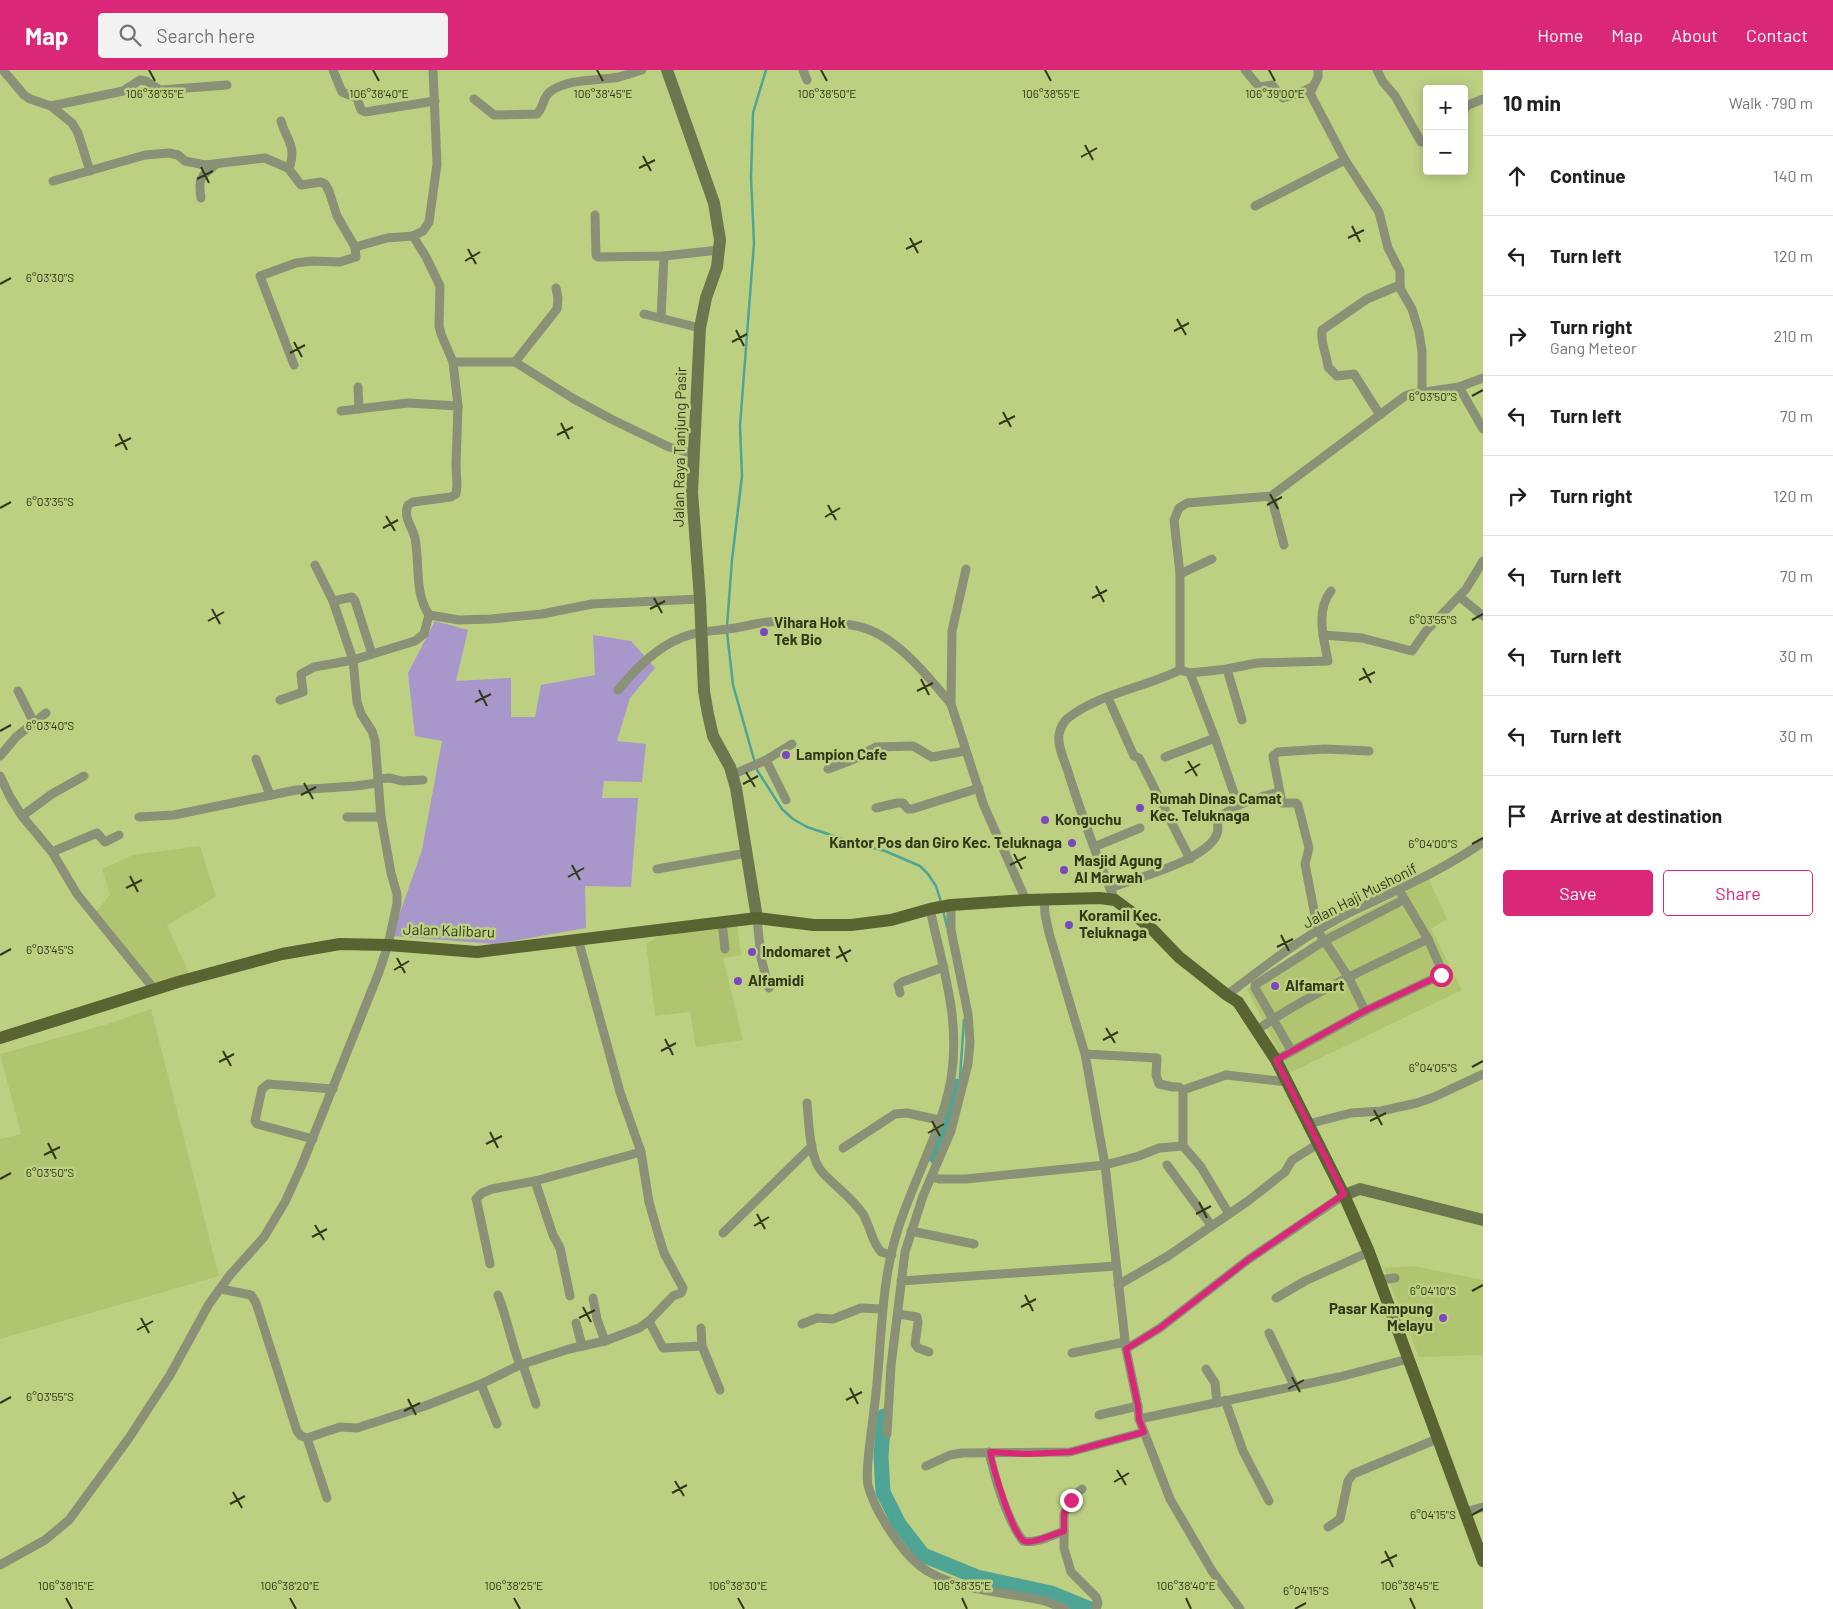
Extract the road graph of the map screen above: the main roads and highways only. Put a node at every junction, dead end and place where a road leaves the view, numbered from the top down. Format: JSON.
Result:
{"nodes":[{"id":1,"x":0,"y":1038,"type":"edge"},
{"id":2,"x":1483,"y":1561,"type":"edge"}],
"edges":[{"from":1,"to":2,"type":"main road","name":"Jalan Kalibaru"}]}
